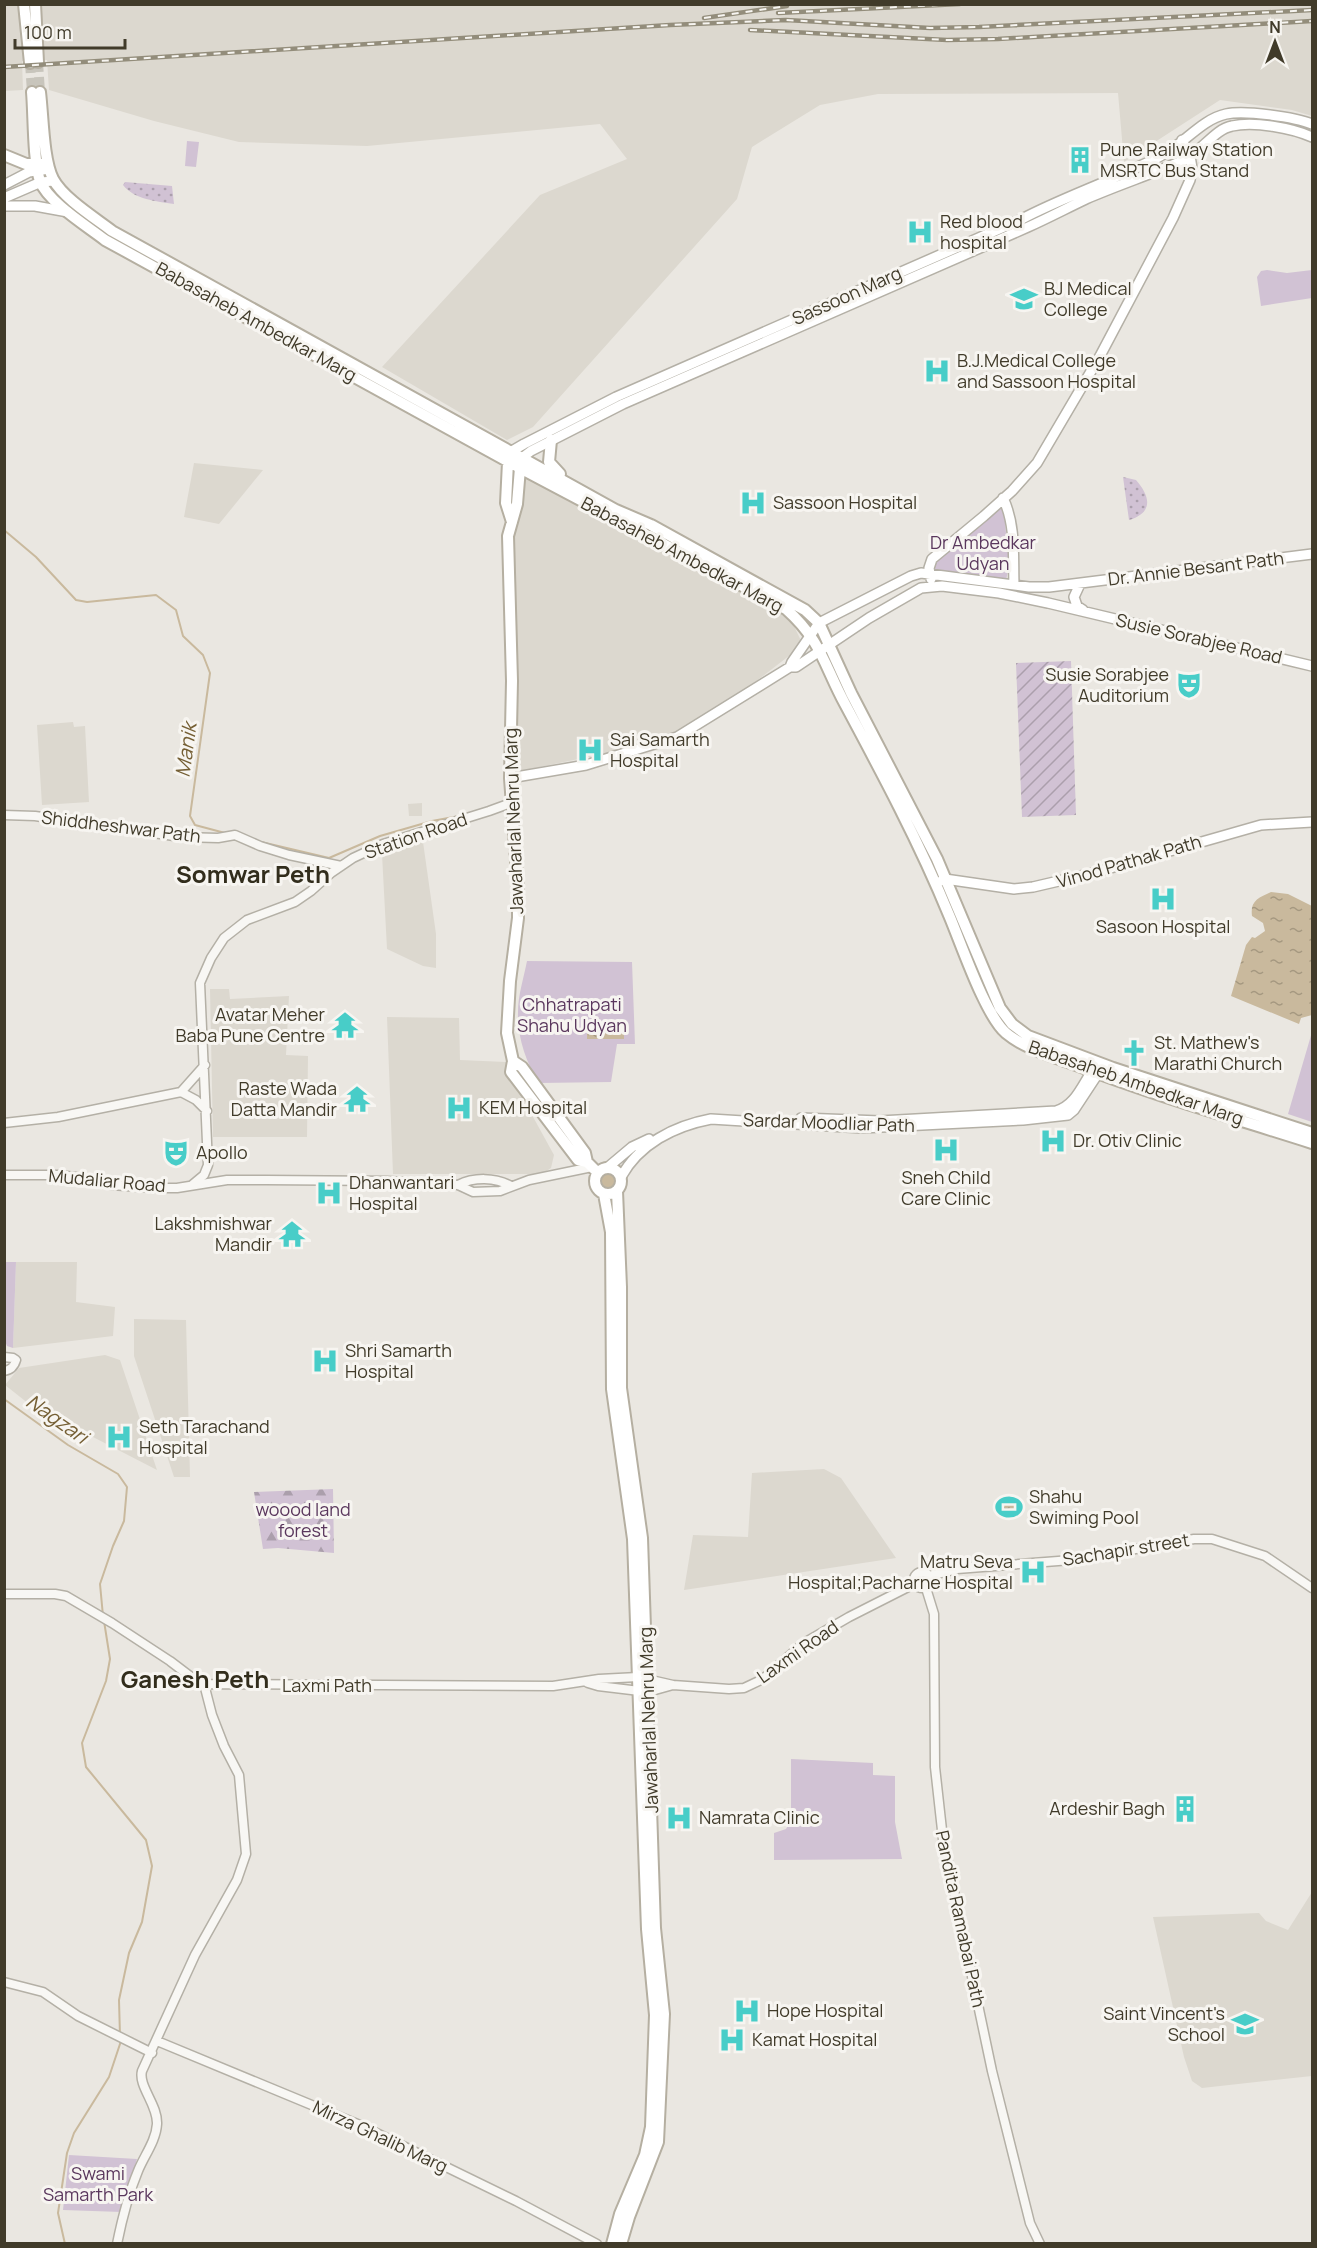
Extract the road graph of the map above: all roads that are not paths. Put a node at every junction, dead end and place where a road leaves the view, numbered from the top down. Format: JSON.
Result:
{"nodes":[{"id":1,"x":24,"y":4,"type":"edge"},
{"id":2,"x":35,"y":4,"type":"edge"},
{"id":3,"x":36,"y":92,"type":"tunnel mouth"},
{"id":4,"x":1312,"y":124,"type":"edge"},
{"id":5,"x":1312,"y":137,"type":"edge"},
{"id":6,"x":1182,"y":141,"type":"junction"},
{"id":7,"x":5,"y":156,"type":"edge"},
{"id":8,"x":1190,"y":156,"type":"junction"},
{"id":9,"x":41,"y":164,"type":"junction"},
{"id":10,"x":54,"y":181,"type":"junction"},
{"id":11,"x":41,"y":182,"type":"junction"},
{"id":12,"x":4,"y":185,"type":"edge"},
{"id":13,"x":4,"y":198,"type":"edge"},
{"id":14,"x":4,"y":206,"type":"edge"},
{"id":15,"x":70,"y":213,"type":"junction"},
{"id":16,"x":551,"y":440,"type":"junction"},
{"id":17,"x":510,"y":456,"type":"junction"},
{"id":18,"x":523,"y":457,"type":"junction"},
{"id":19,"x":520,"y":468,"type":"junction"},
{"id":20,"x":567,"y":483,"type":"junction"},
{"id":21,"x":1004,"y":498,"type":"junction"},
{"id":22,"x":512,"y":522,"type":"junction"},
{"id":23,"x":1312,"y":554,"type":"edge"},
{"id":24,"x":930,"y":573,"type":"junction"},
{"id":25,"x":1080,"y":584,"type":"junction"},
{"id":26,"x":1014,"y":585,"type":"junction"},
{"id":27,"x":933,"y":587,"type":"junction"},
{"id":28,"x":1085,"y":611,"type":"junction"},
{"id":29,"x":819,"y":623,"type":"junction"},
{"id":30,"x":811,"y":634,"type":"junction"},
{"id":31,"x":831,"y":645,"type":"junction"},
{"id":32,"x":821,"y":652,"type":"junction"},
{"id":33,"x":1312,"y":666,"type":"edge"},
{"id":34,"x":790,"y":667,"type":"junction"},
{"id":35,"x":510,"y":778,"type":"junction"},
{"id":36,"x":511,"y":803,"type":"junction"},
{"id":37,"x":4,"y":815,"type":"edge"},
{"id":38,"x":1312,"y":822,"type":"edge"},
{"id":39,"x":341,"y":866,"type":"junction"},
{"id":40,"x":941,"y":882,"type":"junction"},
{"id":41,"x":205,"y":1065,"type":"junction"},
{"id":42,"x":1098,"y":1068,"type":"junction"},
{"id":43,"x":181,"y":1092,"type":"junction"},
{"id":44,"x":207,"y":1111,"type":"junction"},
{"id":45,"x":4,"y":1123,"type":"edge"},
{"id":46,"x":1312,"y":1133,"type":"edge"},
{"id":47,"x":1312,"y":1143,"type":"edge"},
{"id":48,"x":643,"y":1145,"type":"junction"},
{"id":49,"x":208,"y":1165,"type":"junction"},
{"id":50,"x":596,"y":1168,"type":"junction"},
{"id":51,"x":4,"y":1175,"type":"edge"},
{"id":52,"x":621,"y":1178,"type":"junction"},
{"id":53,"x":227,"y":1180,"type":"junction"},
{"id":54,"x":210,"y":1183,"type":"joint"},
{"id":55,"x":191,"y":1185,"type":"junction"},
{"id":56,"x":617,"y":1191,"type":"junction"},
{"id":57,"x":604,"y":1194,"type":"junction"},
{"id":58,"x":4,"y":1357,"type":"edge"},
{"id":59,"x":4,"y":1371,"type":"edge"},
{"id":60,"x":929,"y":1576,"type":"junction"},
{"id":61,"x":914,"y":1584,"type":"junction"},
{"id":62,"x":926,"y":1588,"type":"junction"},
{"id":63,"x":1312,"y":1588,"type":"edge"},
{"id":64,"x":4,"y":1594,"type":"edge"},
{"id":65,"x":643,"y":1678,"type":"junction"},
{"id":66,"x":586,"y":1682,"type":"junction"},
{"id":67,"x":204,"y":1684,"type":"junction"},
{"id":68,"x":673,"y":1685,"type":"junction"},
{"id":69,"x":643,"y":1692,"type":"junction"},
{"id":70,"x":4,"y":1982,"type":"edge"},
{"id":71,"x":157,"y":2042,"type":"junction"},
{"id":72,"x":152,"y":2053,"type":"junction"},
{"id":73,"x":655,"y":2127,"type":"junction"},
{"id":74,"x":117,"y":2244,"type":"edge"},
{"id":75,"x":597,"y":2244,"type":"edge"},
{"id":76,"x":612,"y":2244,"type":"edge"},
{"id":77,"x":621,"y":2244,"type":"edge"},
{"id":78,"x":1040,"y":2244,"type":"edge"}],
"edges":[{"from":1,"to":2,"type":"main road"},
{"from":3,"to":9,"type":"main road"},
{"from":4,"to":6,"type":"main road","name":"Sassoon Marg"},
{"from":5,"to":8,"type":"main road","name":"Sassoon Marg"},
{"from":6,"to":8,"type":"main road"},
{"from":6,"to":17,"type":"main road","name":"Sassoon Marg"},
{"from":7,"to":9,"type":"main road"},
{"from":8,"to":16,"type":"main road","name":"Sassoon Marg"},
{"from":8,"to":21,"type":"main road"},
{"from":9,"to":10,"type":"main road","name":"Babasaheb Ambedkar Marg"},
{"from":9,"to":11,"type":"main road"},
{"from":9,"to":12,"type":"main road"},
{"from":10,"to":11,"type":"main road"},
{"from":10,"to":17,"type":"main road","name":"Babasaheb Ambedkar Marg"},
{"from":11,"to":13,"type":"main road"},
{"from":11,"to":15,"type":"main road","name":"Babasaheb Ambedkar Marg"},
{"from":14,"to":15,"type":"main road"},
{"from":15,"to":17,"type":"main road","name":"Babasaheb Ambedkar Marg"},
{"from":16,"to":18,"type":"main road","name":"Sassoon Marg"},
{"from":16,"to":20,"type":"main road"},
{"from":17,"to":18,"type":"main road","name":"Babasaheb Ambedkar Marg"},
{"from":17,"to":19,"type":"main road","name":"Babasaheb Ambedkar Marg"},
{"from":17,"to":22,"type":"main road","name":"Jawaharlal Nehru Marg"},
{"from":18,"to":19,"type":"main road"},
{"from":18,"to":20,"type":"main road","name":"Babasaheb Ambedkar Marg"},
{"from":19,"to":22,"type":"main road"},
{"from":19,"to":30,"type":"main road","name":"Babasaheb Ambedkar Marg"},
{"from":20,"to":29,"type":"main road","name":"Babasaheb Ambedkar Marg"},
{"from":21,"to":24,"type":"main road"},
{"from":21,"to":26,"type":"main road"},
{"from":22,"to":35,"type":"main road","name":"Jawaharlal Nehru Marg"},
{"from":23,"to":25,"type":"main road","name":"Dr. Annie Besant Path"},
{"from":24,"to":26,"type":"main road","name":"Dr. Annie Besant Path"},
{"from":24,"to":27,"type":"main road"},
{"from":24,"to":29,"type":"main road"},
{"from":25,"to":26,"type":"main road","name":"Dr. Annie Besant Path"},
{"from":25,"to":28,"type":"main road"},
{"from":27,"to":28,"type":"main road","name":"Susie Sorabjee Road"},
{"from":27,"to":31,"type":"main road"},
{"from":28,"to":33,"type":"main road","name":"Susie Sorabjee Road"},
{"from":29,"to":30,"type":"main road"},
{"from":29,"to":31,"type":"main road","name":"Babasaheb Ambedkar Marg"},
{"from":30,"to":32,"type":"main road","name":"Babasaheb Ambedkar Marg"},
{"from":30,"to":34,"type":"main road"},
{"from":31,"to":32,"type":"main road"},
{"from":31,"to":40,"type":"main road","name":"Babasaheb Ambedkar Marg"},
{"from":32,"to":34,"type":"main road"},
{"from":32,"to":40,"type":"main road","name":"Babasaheb Ambedkar Marg"},
{"from":34,"to":35,"type":"main road"},
{"from":35,"to":36,"type":"main road","name":"Jawaharlal Nehru Marg"},
{"from":36,"to":39,"type":"street","name":"Station Road"},
{"from":36,"to":50,"type":"main road","name":"Jawaharlal Nehru Marg"},
{"from":37,"to":39,"type":"street","name":"Shiddheshwar Path"},
{"from":38,"to":40,"type":"main road","name":"Vinod Pathak Path"},
{"from":39,"to":41,"type":"street","name":"Station Road"},
{"from":40,"to":42,"type":"main road","name":"Babasaheb Ambedkar Marg"},
{"from":41,"to":43,"type":"street"},
{"from":41,"to":44,"type":"street","name":"Station Road"},
{"from":42,"to":46,"type":"main road","name":"Babasaheb Ambedkar Marg"},
{"from":42,"to":47,"type":"main road","name":"Babasaheb Ambedkar Marg"},
{"from":42,"to":48,"type":"main road","name":"Sardar Moodliar Path"},
{"from":43,"to":44,"type":"street"},
{"from":43,"to":45,"type":"street"},
{"from":44,"to":49,"type":"street","name":"Station Road"},
{"from":48,"to":50,"type":"main road","name":"Sardar Moodliar Path"},
{"from":48,"to":52,"type":"main road","name":"Sardar Moodliar Path"},
{"from":49,"to":53,"type":"street"},
{"from":49,"to":55,"type":"street"},
{"from":50,"to":52,"type":"main road"},
{"from":50,"to":53,"type":"street","name":"Sardar Moodliar Path"},
{"from":50,"to":57,"type":"main road"},
{"from":51,"to":55,"type":"street","name":"Mudaliar Road"},
{"from":52,"to":56,"type":"main road"},
{"from":53,"to":54,"type":"street","name":"Sardar Moodliar Path"},
{"from":54,"to":55,"type":"street","name":"Mudaliar Road"},
{"from":56,"to":57,"type":"main road"},
{"from":56,"to":65,"type":"main road","name":"Jawaharlal Nehru Marg"},
{"from":57,"to":65,"type":"main road","name":"Jawaharlal Nehru Marg"},
{"from":58,"to":59,"type":"street"},
{"from":60,"to":61,"type":"street"},
{"from":60,"to":62,"type":"street"},
{"from":60,"to":63,"type":"street","name":"Sachapir street"},
{"from":61,"to":62,"type":"street"},
{"from":61,"to":68,"type":"street","name":"Laxmi Road"},
{"from":62,"to":78,"type":"street","name":"Pandita Ramabai Path"},
{"from":64,"to":67,"type":"street"},
{"from":65,"to":66,"type":"street","name":"Laxmi Path"},
{"from":65,"to":68,"type":"street","name":"Laxmi Path"},
{"from":65,"to":69,"type":"main road","name":"Jawaharlal Nehru Marg"},
{"from":66,"to":67,"type":"street","name":"Laxmi Path"},
{"from":66,"to":69,"type":"street"},
{"from":67,"to":71,"type":"street"},
{"from":68,"to":69,"type":"street","name":"Laxmi Road"},
{"from":69,"to":73,"type":"main road","name":"Jawaharlal Nehru Marg"},
{"from":70,"to":72,"type":"street"},
{"from":71,"to":72,"type":"street"},
{"from":71,"to":75,"type":"street","name":"Mirza Ghalib Marg"},
{"from":72,"to":74,"type":"street"},
{"from":73,"to":76,"type":"main road","name":"Jawaharlal Nehru Marg"},
{"from":73,"to":77,"type":"main road","name":"Jawaharlal Nehru Marg"}]}
